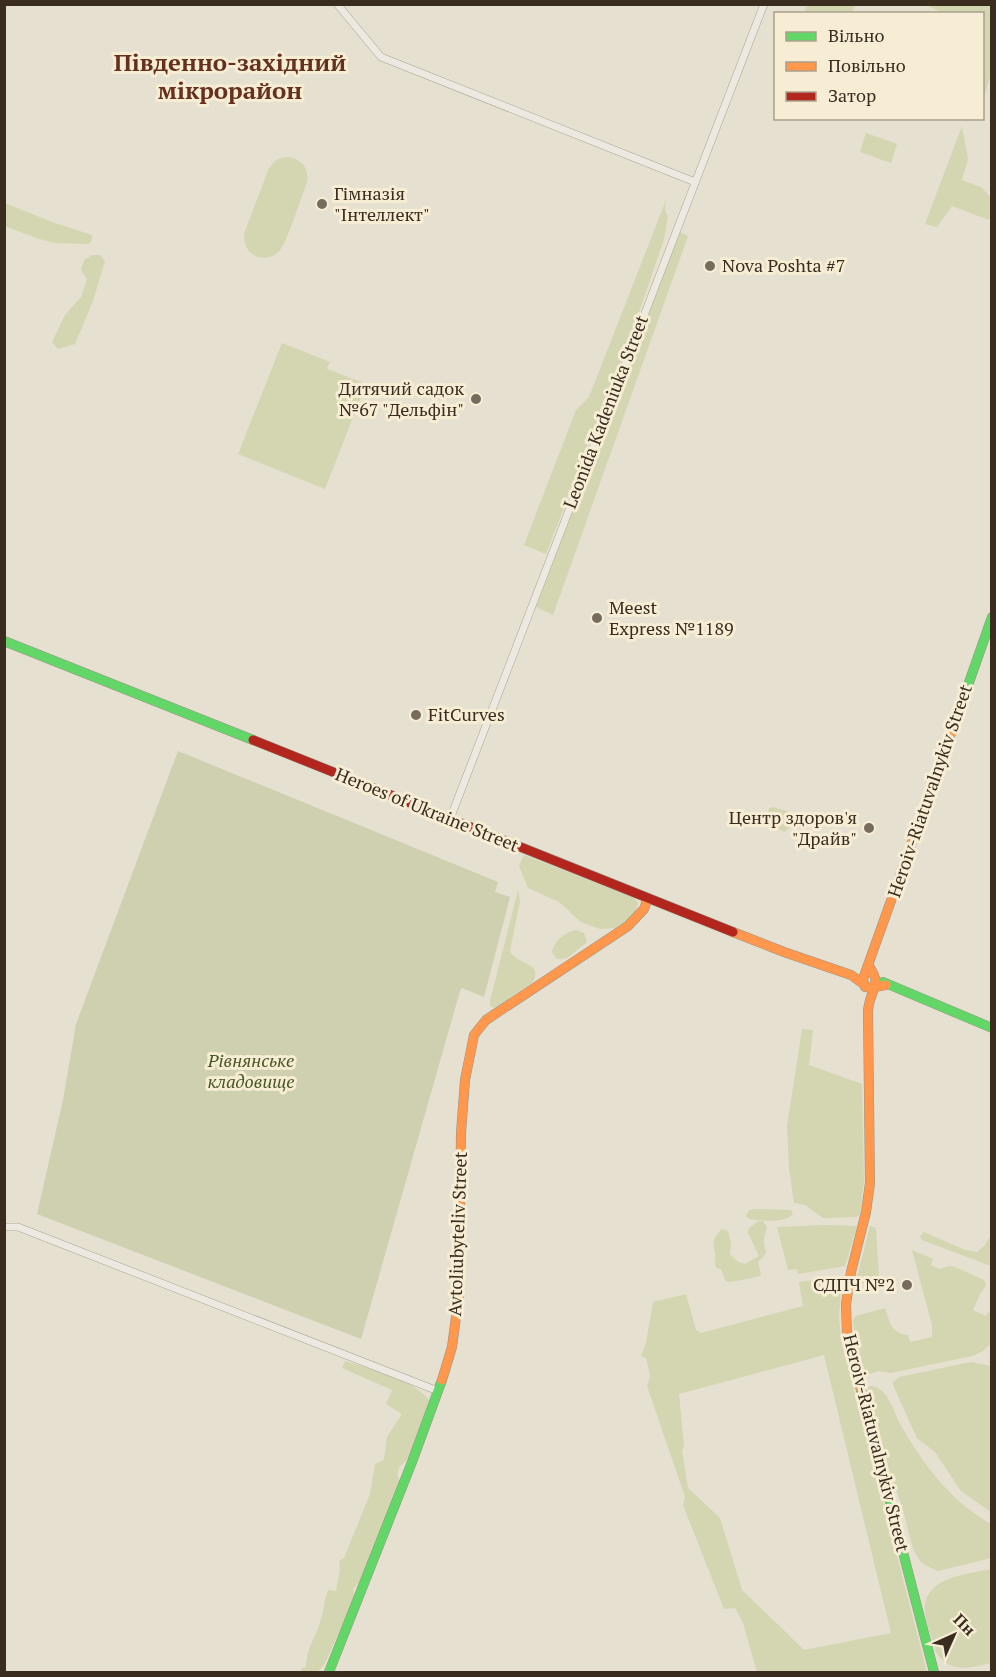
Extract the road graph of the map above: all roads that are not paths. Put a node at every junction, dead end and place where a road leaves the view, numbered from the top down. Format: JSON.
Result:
{"nodes":[{"id":1,"x":337,"y":4,"type":"edge"},
{"id":2,"x":764,"y":4,"type":"edge"},
{"id":3,"x":695,"y":182,"type":"junction"},
{"id":4,"x":992,"y":617,"type":"edge"},
{"id":5,"x":4,"y":641,"type":"edge"},
{"id":6,"x":450,"y":819,"type":"junction"},
{"id":7,"x":648,"y":898,"type":"junction"},
{"id":8,"x":866,"y":975,"type":"junction"},
{"id":9,"x":876,"y":976,"type":"junction"},
{"id":10,"x":886,"y":985,"type":"junction"},
{"id":11,"x":874,"y":987,"type":"junction"},
{"id":12,"x":869,"y":997,"type":"junction"},
{"id":13,"x":992,"y":1028,"type":"edge"},
{"id":14,"x":4,"y":1227,"type":"edge"},
{"id":15,"x":438,"y":1391,"type":"junction"},
{"id":16,"x":329,"y":1672,"type":"edge"},
{"id":17,"x":934,"y":1672,"type":"edge"}],
"edges":[{"from":1,"to":3,"type":"street"},
{"from":2,"to":3,"type":"street","name":"Leonida Kadeniuka Street"},
{"from":3,"to":6,"type":"street","name":"Leonida Kadeniuka Street"},
{"from":4,"to":8,"type":"street","name":"Heroiv-Riatuvalnykiv Street"},
{"from":5,"to":6,"type":"street","name":"Heroes of Ukraine Street"},
{"from":6,"to":7,"type":"street","name":"Heroes of Ukraine Street"},
{"from":7,"to":8,"type":"street","name":"Heroes of Ukraine Street"},
{"from":7,"to":15,"type":"street","name":"Avtoliubyteliv Street"},
{"from":8,"to":9,"type":"street"},
{"from":8,"to":11,"type":"street","name":"Heroes of Ukraine Street"},
{"from":8,"to":12,"type":"street","name":"Heroiv-Riatuvalnykiv Street"},
{"from":9,"to":10,"type":"street"},
{"from":9,"to":11,"type":"street","name":"Heroiv-Riatuvalnykiv Street"},
{"from":10,"to":11,"type":"street"},
{"from":10,"to":13,"type":"street"},
{"from":11,"to":12,"type":"street","name":"Heroiv-Riatuvalnykiv Street"},
{"from":12,"to":17,"type":"street","name":"Heroiv-Riatuvalnykiv Street"},
{"from":14,"to":15,"type":"street"},
{"from":15,"to":16,"type":"street","name":"Avtoliubyteliv Street"}]}
